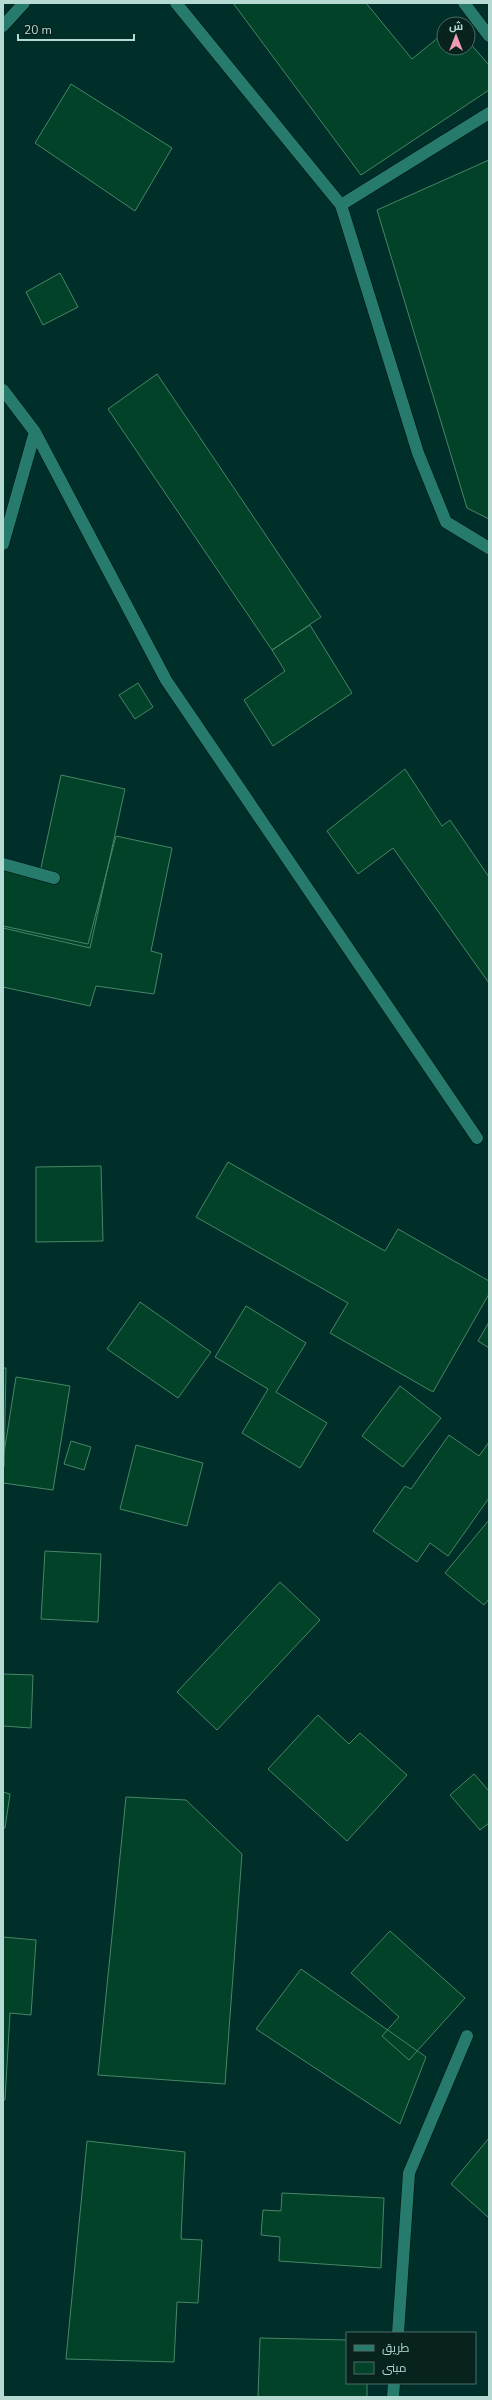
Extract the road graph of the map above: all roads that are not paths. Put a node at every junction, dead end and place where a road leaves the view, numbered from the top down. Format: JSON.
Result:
{"nodes":[{"id":1,"x":24,"y":3,"type":"edge"},
{"id":2,"x":176,"y":3,"type":"edge"},
{"id":3,"x":464,"y":3,"type":"edge"},
{"id":4,"x":3,"y":26,"type":"edge"},
{"id":5,"x":489,"y":36,"type":"edge"},
{"id":6,"x":489,"y":113,"type":"edge"},
{"id":7,"x":341,"y":205,"type":"junction"},
{"id":8,"x":3,"y":390,"type":"edge"},
{"id":9,"x":35,"y":432,"type":"junction"},
{"id":10,"x":3,"y":544,"type":"edge"},
{"id":11,"x":489,"y":548,"type":"edge"},
{"id":12,"x":3,"y":864,"type":"edge"},
{"id":13,"x":54,"y":878,"type":"dead end"},
{"id":14,"x":477,"y":1138,"type":"dead end"},
{"id":15,"x":467,"y":2036,"type":"dead end"},
{"id":16,"x":398,"y":2332,"type":"edge"},
{"id":17,"x":394,"y":2384,"type":"edge"},
{"id":18,"x":393,"y":2397,"type":"edge"}],
"edges":[{"from":1,"to":4,"type":"street"},
{"from":2,"to":7,"type":"street"},
{"from":3,"to":5,"type":"street"},
{"from":6,"to":7,"type":"street"},
{"from":7,"to":11,"type":"street"},
{"from":8,"to":9,"type":"street"},
{"from":9,"to":10,"type":"street"},
{"from":9,"to":14,"type":"street"},
{"from":12,"to":13,"type":"street"},
{"from":15,"to":16,"type":"street"},
{"from":17,"to":18,"type":"street"}]}
